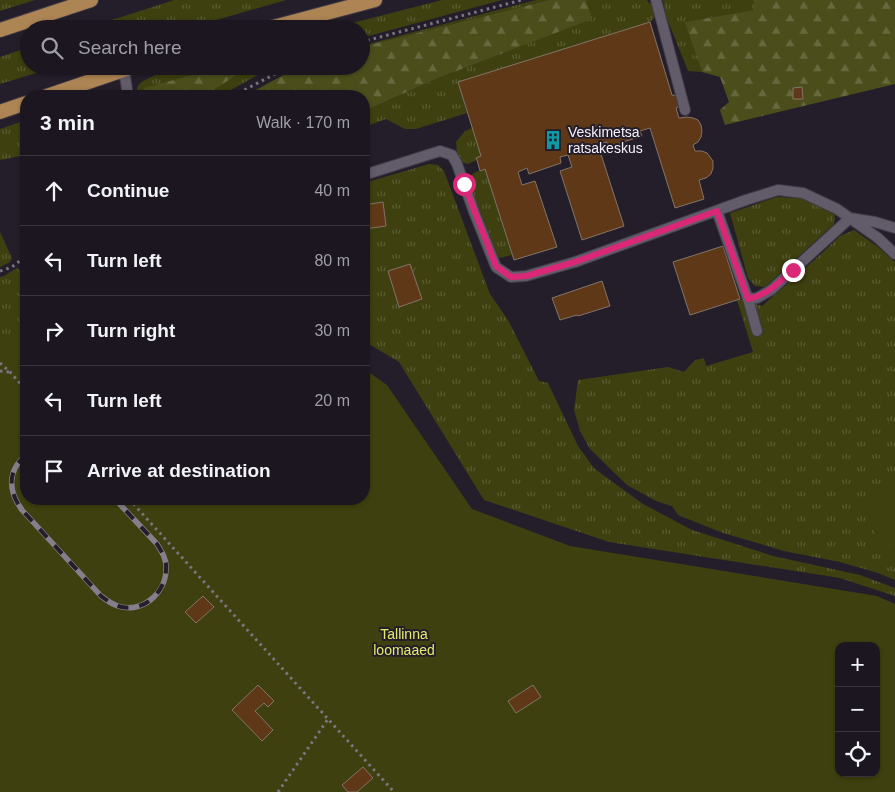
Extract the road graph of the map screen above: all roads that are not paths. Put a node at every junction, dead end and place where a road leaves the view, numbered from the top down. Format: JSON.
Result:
{"nodes":[{"id":1,"x":90,"y":0,"type":"edge"},
{"id":2,"x":375,"y":0,"type":"edge"},
{"id":3,"x":656,"y":0,"type":"edge"},
{"id":4,"x":30,"y":20,"type":"edge"},
{"id":5,"x":300,"y":20,"type":"edge"},
{"id":6,"x":20,"y":23,"type":"edge"},
{"id":7,"x":0,"y":30,"type":"edge"},
{"id":8,"x":108,"y":75,"type":"edge"},
{"id":9,"x":129,"y":75,"type":"edge"},
{"id":10,"x":65,"y":90,"type":"edge"},
{"id":11,"x":128,"y":90,"type":"edge"},
{"id":12,"x":20,"y":105,"type":"edge"},
{"id":13,"x":685,"y":110,"type":"dead end"},
{"id":14,"x":0,"y":112,"type":"edge"},
{"id":15,"x":370,"y":173,"type":"edge"},
{"id":16,"x":717,"y":211,"type":"junction"},
{"id":17,"x":850,"y":218,"type":"junction"},
{"id":18,"x":895,"y":228,"type":"edge"},
{"id":19,"x":895,"y":254,"type":"edge"},
{"id":20,"x":748,"y":299,"type":"junction"},
{"id":21,"x":758,"y":331,"type":"dead end"}],
"edges":[{"from":1,"to":4,"type":"main road"},
{"from":2,"to":5,"type":"main road"},
{"from":3,"to":13,"type":"lane"},
{"from":6,"to":7,"type":"main road"},
{"from":8,"to":10,"type":"main road"},
{"from":9,"to":11,"type":"lane"},
{"from":12,"to":14,"type":"main road"},
{"from":15,"to":16,"type":"lane"},
{"from":16,"to":17,"type":"lane"},
{"from":16,"to":20,"type":"lane"},
{"from":17,"to":18,"type":"lane"},
{"from":17,"to":19,"type":"lane"},
{"from":17,"to":20,"type":"lane"},
{"from":20,"to":21,"type":"lane"}]}
